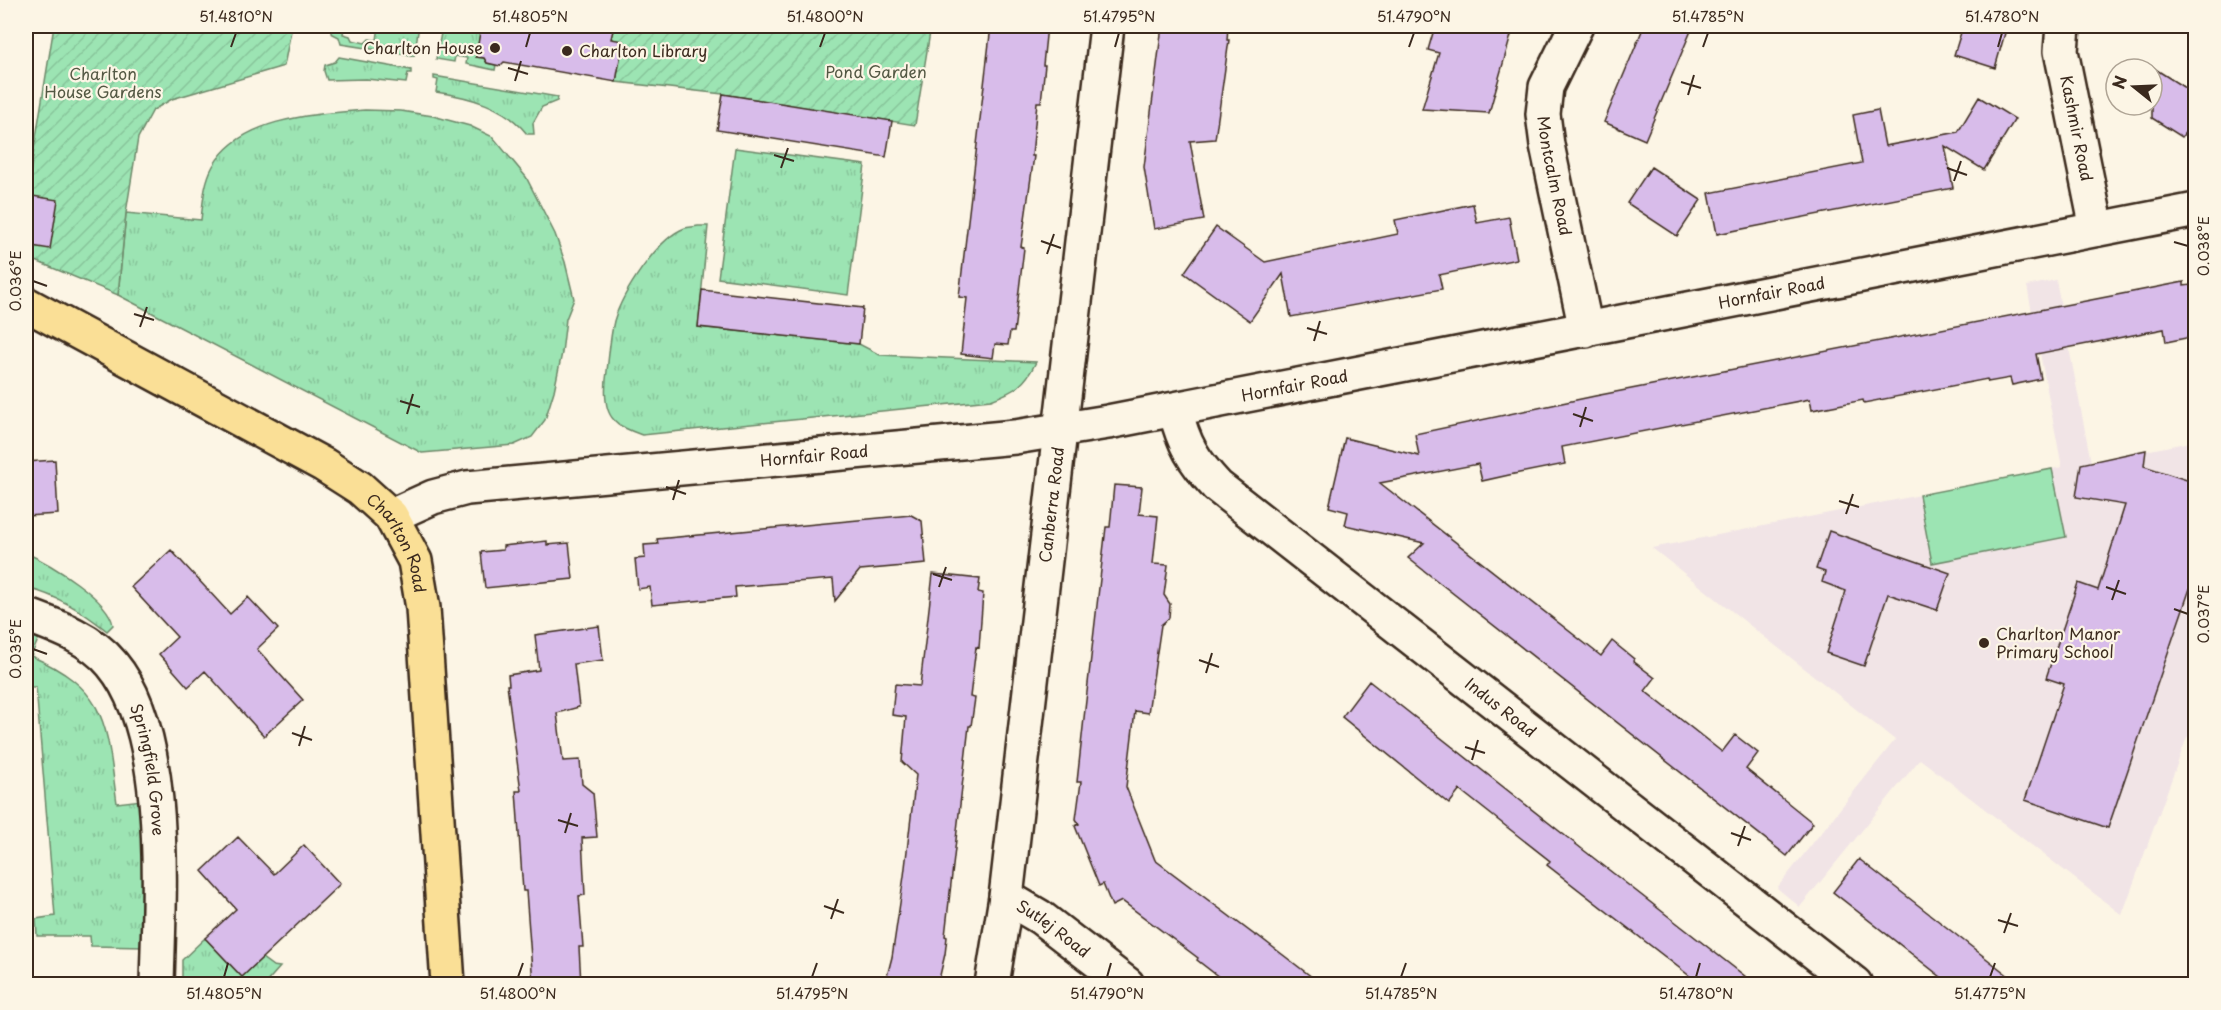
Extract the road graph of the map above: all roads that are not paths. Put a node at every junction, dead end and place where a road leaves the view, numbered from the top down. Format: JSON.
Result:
{"nodes":[{"id":1,"x":1107,"y":26,"type":"edge"},
{"id":2,"x":1576,"y":26,"type":"edge"},
{"id":3,"x":2063,"y":26,"type":"edge"},
{"id":4,"x":2196,"y":210,"type":"edge"},
{"id":5,"x":2097,"y":229,"type":"junction"},
{"id":6,"x":26,"y":304,"type":"edge"},
{"id":7,"x":1586,"y":330,"type":"junction"},
{"id":8,"x":1175,"y":410,"type":"junction"},
{"id":9,"x":1060,"y":430,"type":"junction"},
{"id":10,"x":391,"y":516,"type":"junction"},
{"id":11,"x":26,"y":615,"type":"edge"},
{"id":12,"x":1006,"y":897,"type":"junction"},
{"id":13,"x":157,"y":984,"type":"edge"},
{"id":14,"x":448,"y":984,"type":"edge"},
{"id":15,"x":992,"y":984,"type":"edge"},
{"id":16,"x":1127,"y":984,"type":"edge"},
{"id":17,"x":1855,"y":984,"type":"edge"}],
"edges":[{"from":1,"to":9,"type":"street","name":"Canberra Road"},
{"from":2,"to":7,"type":"street","name":"Montcalm Road"},
{"from":3,"to":5,"type":"street","name":"Kashmir Road"},
{"from":4,"to":5,"type":"street","name":"Hornfair Road"},
{"from":5,"to":7,"type":"street","name":"Hornfair Road"},
{"from":6,"to":10,"type":"main road","name":"Charlton Road"},
{"from":7,"to":8,"type":"street","name":"Hornfair Road"},
{"from":8,"to":9,"type":"street","name":"Hornfair Road"},
{"from":8,"to":17,"type":"street","name":"Indus Road"},
{"from":9,"to":10,"type":"street","name":"Hornfair Road"},
{"from":9,"to":12,"type":"street","name":"Canberra Road"},
{"from":10,"to":14,"type":"main road","name":"Charlton Road"},
{"from":11,"to":13,"type":"street","name":"Springfield Grove"},
{"from":12,"to":15,"type":"street","name":"Canberra Road"},
{"from":12,"to":16,"type":"street","name":"Sutlej Road"}]}
